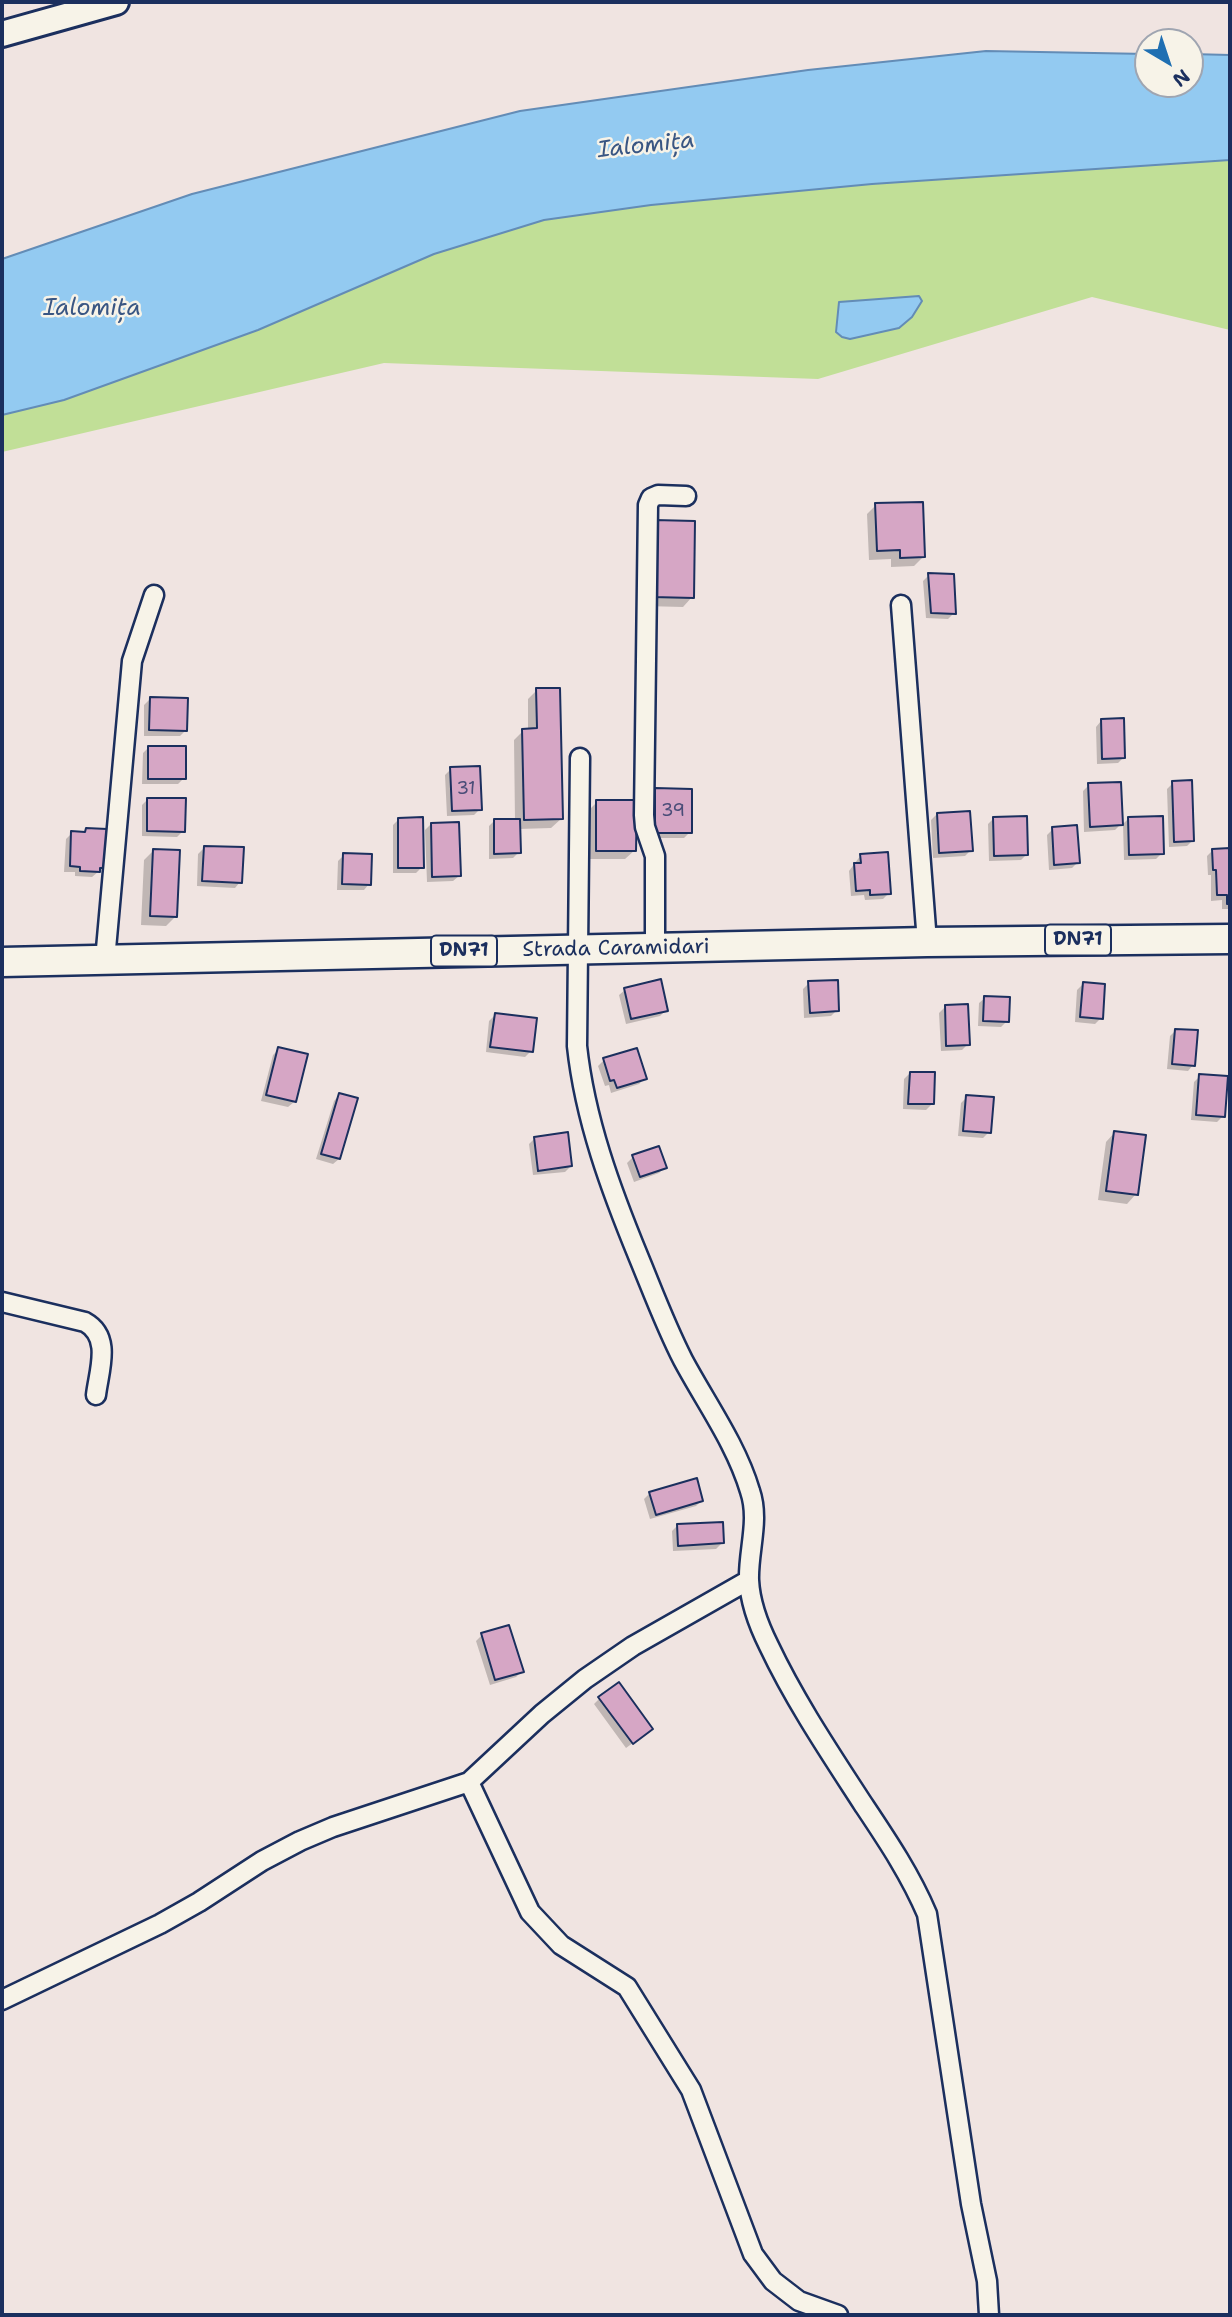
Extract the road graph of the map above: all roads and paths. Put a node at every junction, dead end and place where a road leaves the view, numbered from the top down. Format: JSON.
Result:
{"nodes":[{"id":1,"x":116,"y":2,"type":"edge"},
{"id":2,"x":2,"y":34,"type":"edge"},
{"id":3,"x":686,"y":496,"type":"dead end"},
{"id":4,"x":154,"y":595,"type":"dead end"},
{"id":5,"x":901,"y":605,"type":"dead end"},
{"id":6,"x":580,"y":758,"type":"dead end"},
{"id":7,"x":1230,"y":939,"type":"edge"},
{"id":8,"x":927,"y":942,"type":"junction"},
{"id":9,"x":655,"y":948,"type":"junction"},
{"id":10,"x":578,"y":949,"type":"junction"},
{"id":11,"x":105,"y":960,"type":"junction"},
{"id":12,"x":2,"y":962,"type":"edge"},
{"id":13,"x":2,"y":1302,"type":"edge"},
{"id":14,"x":96,"y":1395,"type":"dead end"},
{"id":15,"x":750,"y":1580,"type":"junction"},
{"id":16,"x":469,"y":1782,"type":"junction"},
{"id":17,"x":2,"y":2000,"type":"edge"},
{"id":18,"x":838,"y":2315,"type":"edge"},
{"id":19,"x":989,"y":2315,"type":"edge"}],
"edges":[{"from":1,"to":2,"type":"main road"},
{"from":3,"to":9,"type":"street"},
{"from":4,"to":11,"type":"street"},
{"from":5,"to":8,"type":"street"},
{"from":6,"to":10,"type":"street"},
{"from":7,"to":8,"type":"main road","name":"Strada Caramidari","number":"DN71"},
{"from":8,"to":9,"type":"main road","name":"Strada Caramidari","number":"DN71"},
{"from":9,"to":10,"type":"main road","name":"Strada Caramidari","number":"DN71"},
{"from":10,"to":11,"type":"main road","name":"Strada Caramidari","number":"DN71"},
{"from":10,"to":15,"type":"street"},
{"from":11,"to":12,"type":"main road","name":"Strada Caramidari","number":"DN71"},
{"from":13,"to":14,"type":"street"},
{"from":15,"to":16,"type":"street"},
{"from":15,"to":19,"type":"street"},
{"from":16,"to":17,"type":"street"},
{"from":16,"to":18,"type":"street"}]}
